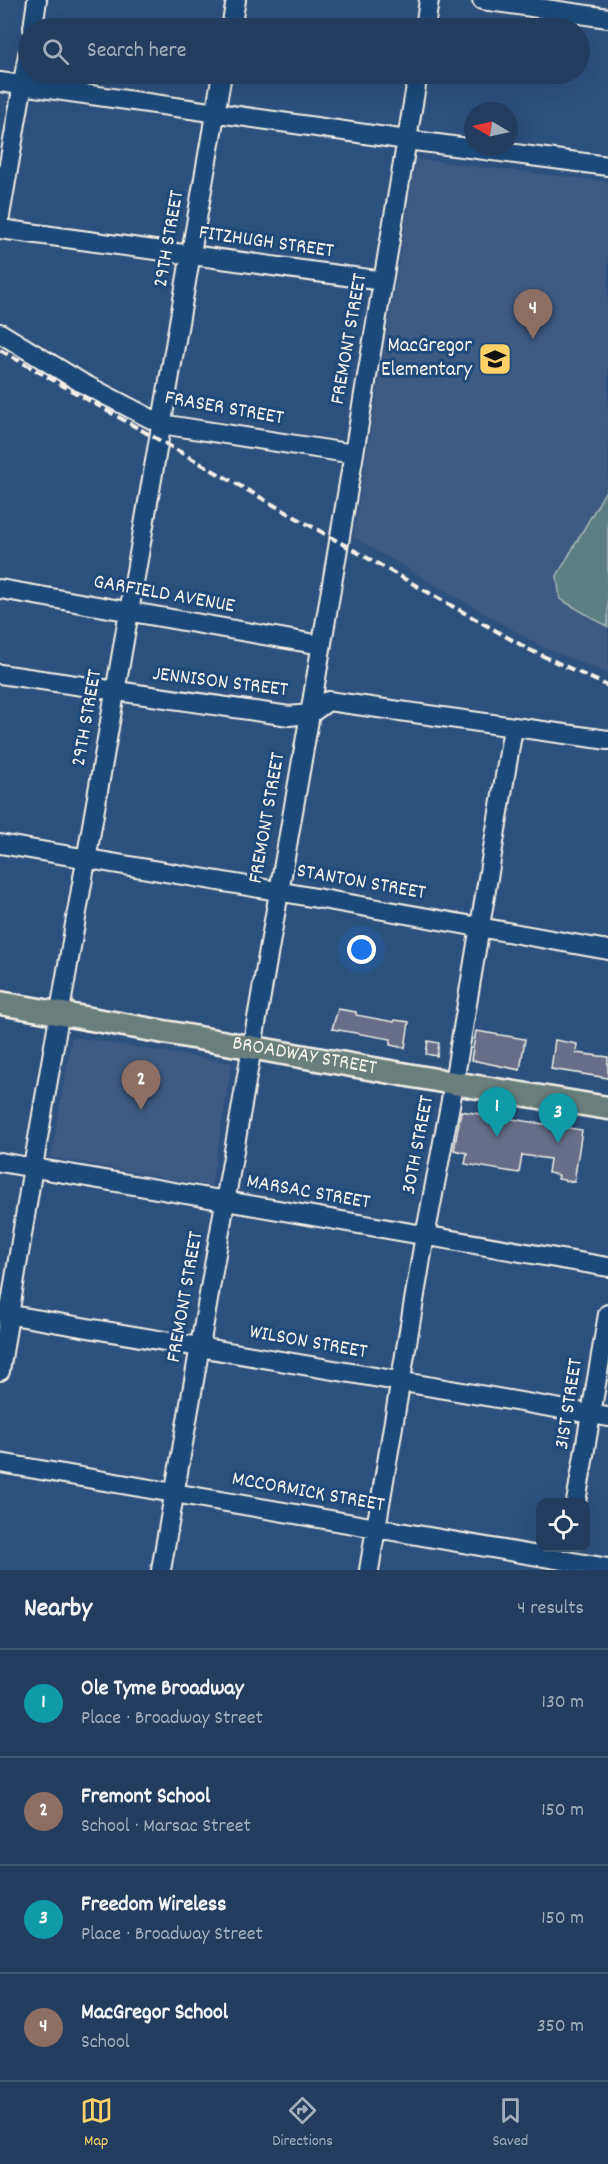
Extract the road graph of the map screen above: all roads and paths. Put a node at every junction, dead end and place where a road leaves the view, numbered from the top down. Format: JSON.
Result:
{"nodes":[{"id":1,"x":38,"y":0,"type":"edge"},
{"id":2,"x":236,"y":0,"type":"edge"},
{"id":3,"x":429,"y":0,"type":"edge"},
{"id":4,"x":482,"y":0,"type":"edge"},
{"id":5,"x":35,"y":18,"type":"edge"},
{"id":6,"x":233,"y":18,"type":"edge"},
{"id":7,"x":426,"y":18,"type":"edge"},
{"id":8,"x":608,"y":18,"type":"edge"},
{"id":9,"x":0,"y":82,"type":"edge"},
{"id":10,"x":220,"y":84,"type":"edge"},
{"id":11,"x":415,"y":84,"type":"edge"},
{"id":12,"x":23,"y":85,"type":"junction"},
{"id":13,"x":215,"y":112,"type":"junction"},
{"id":14,"x":407,"y":140,"type":"junction"},
{"id":15,"x":608,"y":166,"type":"edge"},
{"id":16,"x":0,"y":216,"type":"edge"},
{"id":17,"x":0,"y":229,"type":"edge"},
{"id":18,"x":190,"y":256,"type":"junction"},
{"id":19,"x":383,"y":281,"type":"junction"},
{"id":20,"x":0,"y":333,"type":"edge"},
{"id":21,"x":161,"y":424,"type":"junction"},
{"id":22,"x":354,"y":454,"type":"junction"},
{"id":23,"x":0,"y":589,"type":"edge"},
{"id":24,"x":129,"y":612,"type":"junction"},
{"id":25,"x":321,"y":645,"type":"junction"},
{"id":26,"x":0,"y":675,"type":"edge"},
{"id":27,"x":116,"y":692,"type":"junction"},
{"id":28,"x":310,"y":714,"type":"junction"},
{"id":29,"x":513,"y":728,"type":"junction"},
{"id":30,"x":608,"y":740,"type":"edge"},
{"id":31,"x":0,"y":844,"type":"edge"},
{"id":32,"x":86,"y":860,"type":"junction"},
{"id":33,"x":278,"y":891,"type":"junction"},
{"id":34,"x":479,"y":927,"type":"junction"},
{"id":35,"x":608,"y":950,"type":"edge"},
{"id":36,"x":0,"y":1003,"type":"edge"},
{"id":37,"x":60,"y":1014,"type":"junction"},
{"id":38,"x":252,"y":1047,"type":"junction"},
{"id":39,"x":453,"y":1083,"type":"junction"},
{"id":40,"x":608,"y":1108,"type":"edge"},
{"id":41,"x":0,"y":1162,"type":"edge"},
{"id":42,"x":33,"y":1167,"type":"junction"},
{"id":43,"x":225,"y":1201,"type":"junction"},
{"id":44,"x":424,"y":1236,"type":"junction"},
{"id":45,"x":608,"y":1267,"type":"edge"},
{"id":46,"x":5,"y":1313,"type":"edge"},
{"id":47,"x":608,"y":1314,"type":"edge"},
{"id":48,"x":200,"y":1347,"type":"junction"},
{"id":49,"x":0,"y":1371,"type":"edge"},
{"id":50,"x":400,"y":1382,"type":"junction"},
{"id":51,"x":599,"y":1416,"type":"edge"},
{"id":52,"x":0,"y":1463,"type":"edge"},
{"id":53,"x":174,"y":1493,"type":"junction"},
{"id":54,"x":577,"y":1498,"type":"edge"},
{"id":55,"x":376,"y":1528,"type":"junction"},
{"id":56,"x":566,"y":1560,"type":"edge"},
{"id":57,"x":608,"y":1568,"type":"edge"},
{"id":58,"x":161,"y":1570,"type":"edge"},
{"id":59,"x":369,"y":1570,"type":"edge"}],
"edges":[{"from":1,"to":5,"type":"street"},
{"from":2,"to":6,"type":"street"},
{"from":3,"to":7,"type":"street"},
{"from":4,"to":8,"type":"street"},
{"from":9,"to":12,"type":"street"},
{"from":10,"to":13,"type":"street","name":"29TH STREET"},
{"from":11,"to":14,"type":"street","name":"FREMONT STREET"},
{"from":12,"to":13,"type":"street"},
{"from":12,"to":16,"type":"street"},
{"from":13,"to":14,"type":"street"},
{"from":13,"to":18,"type":"street","name":"29TH STREET"},
{"from":14,"to":15,"type":"street"},
{"from":14,"to":19,"type":"street","name":"FREMONT STREET"},
{"from":17,"to":18,"type":"street","name":"FITZHUGH STREET"},
{"from":18,"to":19,"type":"street","name":"FITZHUGH STREET"},
{"from":18,"to":21,"type":"street","name":"29TH STREET"},
{"from":19,"to":22,"type":"street","name":"FREMONT STREET"},
{"from":20,"to":21,"type":"street","name":"FRASER STREET"},
{"from":21,"to":22,"type":"street","name":"FRASER STREET"},
{"from":21,"to":24,"type":"street","name":"29TH STREET"},
{"from":22,"to":25,"type":"street","name":"FREMONT STREET"},
{"from":23,"to":24,"type":"street","name":"GARFIELD AVENUE"},
{"from":24,"to":25,"type":"street","name":"GARFIELD AVENUE"},
{"from":24,"to":27,"type":"street","name":"29TH STREET"},
{"from":25,"to":28,"type":"street","name":"FREMONT STREET"},
{"from":26,"to":27,"type":"street","name":"JENNISON STREET"},
{"from":27,"to":28,"type":"street","name":"JENNISON STREET"},
{"from":27,"to":32,"type":"street","name":"29TH STREET"},
{"from":28,"to":29,"type":"street","name":"JENNISON STREET"},
{"from":28,"to":33,"type":"street","name":"FREMONT STREET"},
{"from":29,"to":30,"type":"street","name":"JENNISON STREET"},
{"from":29,"to":34,"type":"street","name":"30TH STREET"},
{"from":31,"to":32,"type":"street","name":"STANTON STREET"},
{"from":32,"to":33,"type":"street","name":"STANTON STREET"},
{"from":32,"to":37,"type":"street","name":"29TH STREET"},
{"from":33,"to":34,"type":"street","name":"STANTON STREET"},
{"from":33,"to":38,"type":"street","name":"FREMONT STREET"},
{"from":34,"to":35,"type":"street","name":"STANTON STREET"},
{"from":34,"to":39,"type":"street","name":"30TH STREET"},
{"from":36,"to":37,"type":"main road","name":"BROADWAY STREET"},
{"from":37,"to":38,"type":"main road","name":"BROADWAY STREET"},
{"from":37,"to":42,"type":"street","name":"29TH STREET"},
{"from":38,"to":39,"type":"main road","name":"BROADWAY STREET"},
{"from":38,"to":43,"type":"street","name":"FREMONT STREET"},
{"from":39,"to":40,"type":"main road","name":"BROADWAY STREET"},
{"from":39,"to":44,"type":"street","name":"30TH STREET"},
{"from":41,"to":42,"type":"street","name":"MARSAC STREET"},
{"from":42,"to":43,"type":"street","name":"MARSAC STREET"},
{"from":42,"to":46,"type":"street","name":"29TH STREET"},
{"from":43,"to":44,"type":"street","name":"MARSAC STREET"},
{"from":43,"to":48,"type":"street","name":"FREMONT STREET"},
{"from":44,"to":45,"type":"street","name":"MARSAC STREET"},
{"from":44,"to":50,"type":"street","name":"30TH STREET"},
{"from":46,"to":48,"type":"street","name":"WILSON STREET"},
{"from":46,"to":49,"type":"street","name":"29TH STREET"},
{"from":47,"to":51,"type":"street","name":"31ST STREET"},
{"from":48,"to":50,"type":"street","name":"WILSON STREET"},
{"from":48,"to":53,"type":"street","name":"FREMONT STREET"},
{"from":50,"to":51,"type":"street","name":"WILSON STREET"},
{"from":50,"to":55,"type":"street","name":"30TH STREET"},
{"from":51,"to":54,"type":"street","name":"31ST STREET"},
{"from":52,"to":53,"type":"street","name":"MCCORMICK STREET"},
{"from":53,"to":55,"type":"street","name":"MCCORMICK STREET"},
{"from":53,"to":58,"type":"street","name":"FREMONT STREET"},
{"from":55,"to":56,"type":"street","name":"MCCORMICK STREET"},
{"from":55,"to":59,"type":"street","name":"30TH STREET"},
{"from":56,"to":57,"type":"street","name":"MCCORMICK STREET"}]}
